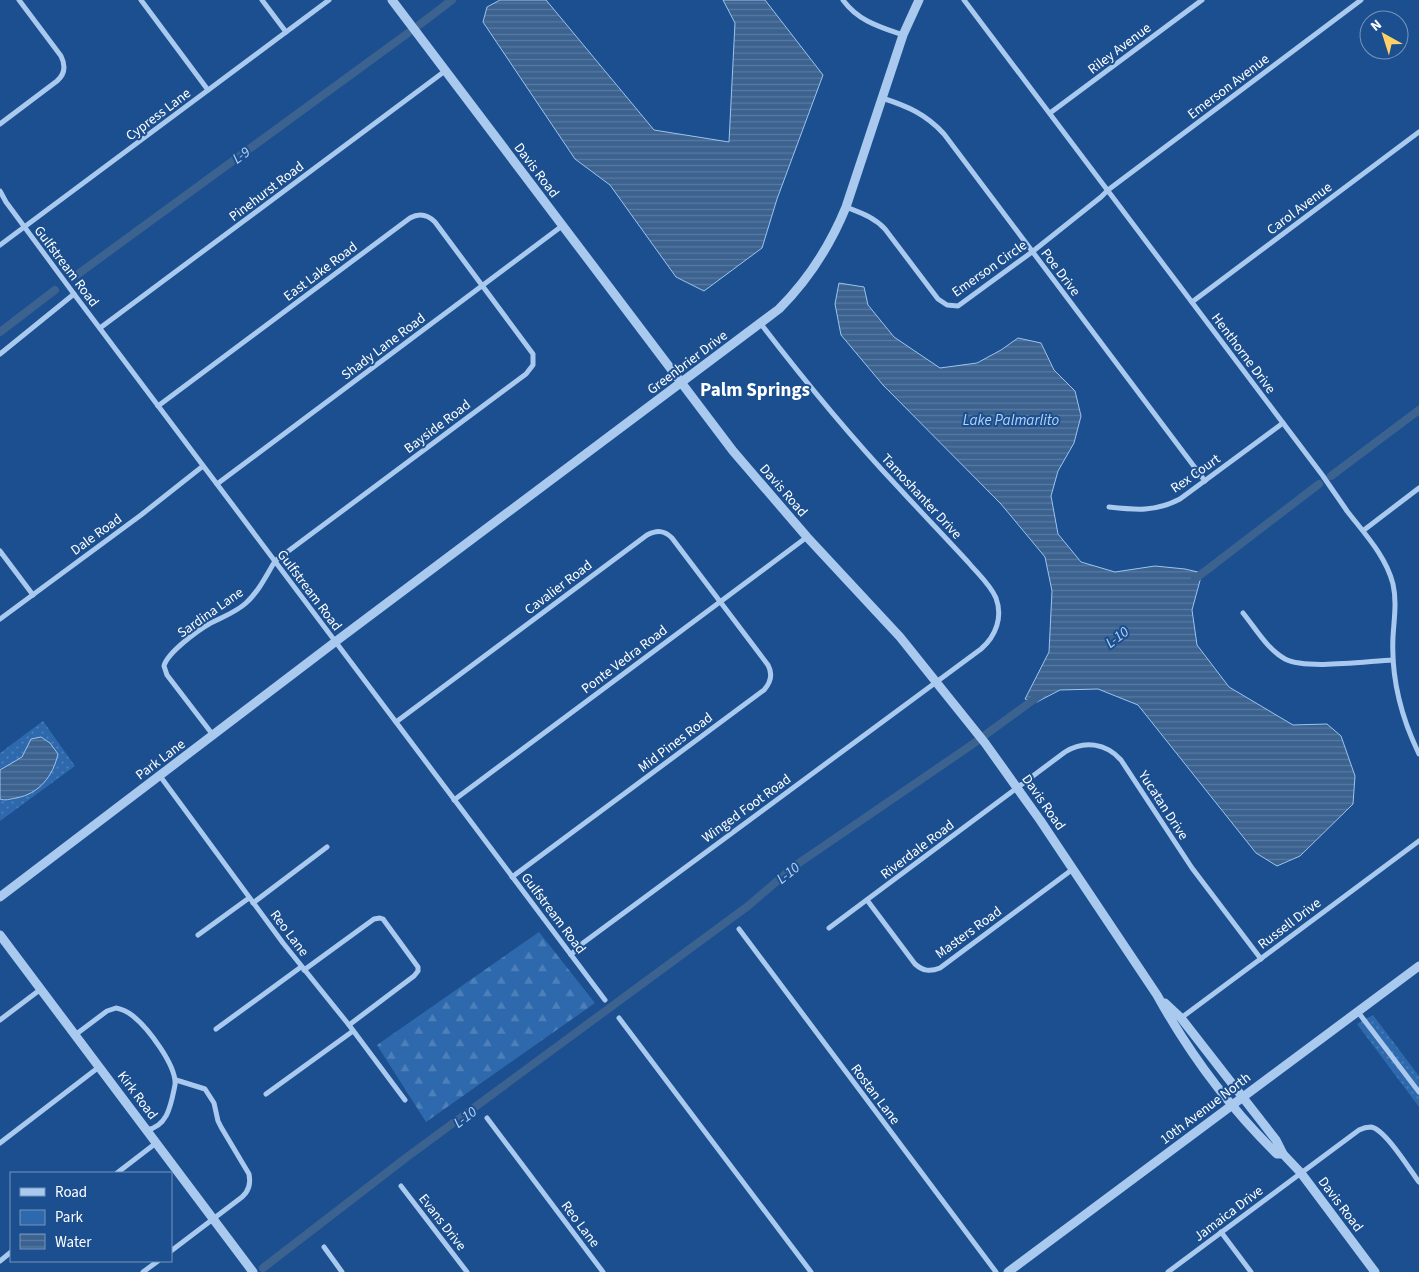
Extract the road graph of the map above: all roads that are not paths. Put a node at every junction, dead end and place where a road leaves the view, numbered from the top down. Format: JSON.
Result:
{"nodes":[{"id":1,"x":19,"y":0,"type":"edge"},
{"id":2,"x":141,"y":0,"type":"edge"},
{"id":3,"x":262,"y":0,"type":"edge"},
{"id":4,"x":329,"y":0,"type":"edge"},
{"id":5,"x":392,"y":0,"type":"edge"},
{"id":6,"x":843,"y":0,"type":"edge"},
{"id":7,"x":919,"y":0,"type":"edge"},
{"id":8,"x":964,"y":0,"type":"edge"},
{"id":9,"x":1202,"y":0,"type":"edge"},
{"id":10,"x":1361,"y":0,"type":"edge"},
{"id":11,"x":286,"y":32,"type":"junction"},
{"id":12,"x":903,"y":35,"type":"junction"},
{"id":13,"x":445,"y":71,"type":"junction"},
{"id":14,"x":208,"y":90,"type":"junction"},
{"id":15,"x":882,"y":98,"type":"junction"},
{"id":16,"x":1050,"y":114,"type":"junction"},
{"id":17,"x":0,"y":124,"type":"edge"},
{"id":18,"x":1419,"y":132,"type":"edge"},
{"id":19,"x":1108,"y":190,"type":"junction"},
{"id":20,"x":0,"y":192,"type":"edge"},
{"id":21,"x":846,"y":207,"type":"junction"},
{"id":22,"x":562,"y":226,"type":"junction"},
{"id":23,"x":24,"y":227,"type":"junction"},
{"id":24,"x":0,"y":245,"type":"edge"},
{"id":25,"x":1032,"y":252,"type":"junction"},
{"id":26,"x":483,"y":285,"type":"junction"},
{"id":27,"x":74,"y":294,"type":"junction"},
{"id":28,"x":1192,"y":302,"type":"junction"},
{"id":29,"x":761,"y":324,"type":"junction"},
{"id":30,"x":100,"y":328,"type":"junction"},
{"id":31,"x":0,"y":354,"type":"edge"},
{"id":32,"x":681,"y":384,"type":"junction"},
{"id":33,"x":158,"y":406,"type":"junction"},
{"id":34,"x":1283,"y":423,"type":"junction"},
{"id":35,"x":204,"y":466,"type":"junction"},
{"id":36,"x":1205,"y":481,"type":"junction"},
{"id":37,"x":217,"y":484,"type":"junction"},
{"id":38,"x":1419,"y":488,"type":"edge"},
{"id":39,"x":1109,"y":507,"type":"dead end"},
{"id":40,"x":1364,"y":530,"type":"junction"},
{"id":41,"x":807,"y":537,"type":"junction"},
{"id":42,"x":0,"y":551,"type":"edge"},
{"id":43,"x":275,"y":561,"type":"junction"},
{"id":44,"x":33,"y":594,"type":"junction"},
{"id":45,"x":720,"y":601,"type":"junction"},
{"id":46,"x":1243,"y":613,"type":"dead end"},
{"id":47,"x":0,"y":619,"type":"edge"},
{"id":48,"x":335,"y":642,"type":"junction"},
{"id":49,"x":1393,"y":660,"type":"junction"},
{"id":50,"x":937,"y":682,"type":"junction"},
{"id":51,"x":396,"y":722,"type":"junction"},
{"id":52,"x":213,"y":735,"type":"junction"},
{"id":53,"x":1419,"y":754,"type":"edge"},
{"id":54,"x":160,"y":776,"type":"junction"},
{"id":55,"x":1018,"y":788,"type":"junction"},
{"id":56,"x":454,"y":800,"type":"junction"},
{"id":57,"x":1419,"y":841,"type":"edge"},
{"id":58,"x":327,"y":847,"type":"dead end"},
{"id":59,"x":1072,"y":869,"type":"junction"},
{"id":60,"x":512,"y":877,"type":"junction"},
{"id":61,"x":0,"y":897,"type":"edge"},
{"id":62,"x":251,"y":900,"type":"junction"},
{"id":63,"x":867,"y":900,"type":"junction"},
{"id":64,"x":829,"y":928,"type":"dead end"},
{"id":65,"x":739,"y":929,"type":"dead end"},
{"id":66,"x":0,"y":935,"type":"edge"},
{"id":67,"x":198,"y":935,"type":"dead end"},
{"id":68,"x":571,"y":955,"type":"junction"},
{"id":69,"x":1261,"y":959,"type":"junction"},
{"id":70,"x":1419,"y":966,"type":"edge"},
{"id":71,"x":302,"y":968,"type":"junction"},
{"id":72,"x":41,"y":989,"type":"junction"},
{"id":73,"x":1157,"y":995,"type":"junction"},
{"id":74,"x":605,"y":1000,"type":"dead end"},
{"id":75,"x":1358,"y":1012,"type":"junction"},
{"id":76,"x":619,"y":1018,"type":"dead end"},
{"id":77,"x":1182,"y":1018,"type":"junction"},
{"id":78,"x":0,"y":1020,"type":"edge"},
{"id":79,"x":1173,"y":1024,"type":"junction"},
{"id":80,"x":349,"y":1025,"type":"junction"},
{"id":81,"x":216,"y":1029,"type":"dead end"},
{"id":82,"x":354,"y":1031,"type":"junction"},
{"id":83,"x":75,"y":1035,"type":"junction"},
{"id":84,"x":99,"y":1067,"type":"junction"},
{"id":85,"x":176,"y":1080,"type":"junction"},
{"id":86,"x":1419,"y":1092,"type":"edge"},
{"id":87,"x":266,"y":1094,"type":"dead end"},
{"id":88,"x":1242,"y":1097,"type":"junction"},
{"id":89,"x":405,"y":1100,"type":"dead end"},
{"id":90,"x":1232,"y":1105,"type":"junction"},
{"id":91,"x":487,"y":1118,"type":"dead end"},
{"id":92,"x":146,"y":1130,"type":"junction"},
{"id":93,"x":0,"y":1143,"type":"edge"},
{"id":94,"x":156,"y":1143,"type":"junction"},
{"id":95,"x":1283,"y":1154,"type":"junction"},
{"id":96,"x":118,"y":1172,"type":"edge"},
{"id":97,"x":1301,"y":1173,"type":"junction"},
{"id":98,"x":1419,"y":1182,"type":"edge"},
{"id":99,"x":401,"y":1186,"type":"dead end"},
{"id":100,"x":213,"y":1219,"type":"junction"},
{"id":101,"x":1221,"y":1232,"type":"junction"},
{"id":102,"x":324,"y":1247,"type":"dead end"},
{"id":103,"x":172,"y":1250,"type":"edge"},
{"id":104,"x":10,"y":1253,"type":"edge"},
{"id":105,"x":0,"y":1261,"type":"edge"},
{"id":106,"x":157,"y":1262,"type":"edge"},
{"id":107,"x":143,"y":1272,"type":"edge"},
{"id":108,"x":253,"y":1272,"type":"edge"},
{"id":109,"x":342,"y":1272,"type":"edge"},
{"id":110,"x":467,"y":1272,"type":"edge"},
{"id":111,"x":603,"y":1272,"type":"edge"},
{"id":112,"x":811,"y":1272,"type":"edge"},
{"id":113,"x":996,"y":1272,"type":"edge"},
{"id":114,"x":1008,"y":1272,"type":"edge"},
{"id":115,"x":1168,"y":1272,"type":"edge"},
{"id":116,"x":1251,"y":1272,"type":"edge"},
{"id":117,"x":1375,"y":1272,"type":"edge"}],
"edges":[{"from":1,"to":17,"type":"street"},
{"from":2,"to":14,"type":"street"},
{"from":3,"to":11,"type":"street"},
{"from":4,"to":11,"type":"street","name":"Cypress Lane"},
{"from":5,"to":13,"type":"street","name":"Davis Road"},
{"from":6,"to":12,"type":"street"},
{"from":7,"to":12,"type":"street","name":"Greenbrier Drive"},
{"from":8,"to":16,"type":"street","name":"Henthorne Drive"},
{"from":9,"to":16,"type":"street","name":"Riley Avenue"},
{"from":10,"to":19,"type":"street","name":"Emerson Avenue"},
{"from":11,"to":14,"type":"street","name":"Cypress Lane"},
{"from":12,"to":15,"type":"street","name":"Greenbrier Drive"},
{"from":13,"to":22,"type":"street","name":"Davis Road"},
{"from":13,"to":30,"type":"street","name":"Pinehurst Road"},
{"from":14,"to":23,"type":"street","name":"Cypress Lane"},
{"from":15,"to":21,"type":"street","name":"Greenbrier Drive"},
{"from":15,"to":25,"type":"street","name":"Poe Drive"},
{"from":16,"to":19,"type":"street","name":"Henthorne Drive"},
{"from":18,"to":28,"type":"street","name":"Carol Avenue"},
{"from":19,"to":25,"type":"street","name":"Emerson Circle"},
{"from":19,"to":28,"type":"street","name":"Henthorne Drive"},
{"from":20,"to":23,"type":"street","name":"Gulfstream Road"},
{"from":21,"to":25,"type":"street","name":"Emerson Circle"},
{"from":21,"to":29,"type":"street","name":"Greenbrier Drive"},
{"from":22,"to":26,"type":"street","name":"Shady Lane Road"},
{"from":22,"to":32,"type":"street","name":"Davis Road"},
{"from":23,"to":24,"type":"street","name":"Cypress Lane"},
{"from":23,"to":27,"type":"street","name":"Gulfstream Road"},
{"from":25,"to":36,"type":"street","name":"Poe Drive"},
{"from":26,"to":33,"type":"street","name":"East Lake Road"},
{"from":26,"to":37,"type":"street","name":"Shady Lane Road"},
{"from":26,"to":43,"type":"street","name":"Bayside Road"},
{"from":27,"to":30,"type":"street","name":"Gulfstream Road"},
{"from":27,"to":31,"type":"street"},
{"from":28,"to":34,"type":"street","name":"Henthorne Drive"},
{"from":29,"to":32,"type":"street","name":"Greenbrier Drive"},
{"from":29,"to":50,"type":"street","name":"Tamoshanter Drive"},
{"from":30,"to":33,"type":"street","name":"Gulfstream Road"},
{"from":32,"to":41,"type":"street","name":"Davis Road"},
{"from":32,"to":48,"type":"street","name":"Greenbrier Drive"},
{"from":33,"to":35,"type":"street","name":"Gulfstream Road"},
{"from":34,"to":36,"type":"street","name":"Rex Court"},
{"from":34,"to":40,"type":"street","name":"Henthorne Drive"},
{"from":35,"to":37,"type":"street","name":"Gulfstream Road"},
{"from":35,"to":44,"type":"street","name":"Dale Road"},
{"from":36,"to":39,"type":"street","name":"Rex Court"},
{"from":37,"to":43,"type":"street","name":"Gulfstream Road"},
{"from":38,"to":40,"type":"street"},
{"from":40,"to":49,"type":"street","name":"Henthorne Drive"},
{"from":41,"to":45,"type":"street","name":"Ponte Vedra Road"},
{"from":41,"to":50,"type":"street","name":"Davis Road"},
{"from":42,"to":44,"type":"street"},
{"from":43,"to":48,"type":"street","name":"Gulfstream Road"},
{"from":43,"to":52,"type":"street","name":"Sardina Lane"},
{"from":44,"to":47,"type":"street","name":"Dale Road"},
{"from":45,"to":51,"type":"street","name":"Cavalier Road"},
{"from":45,"to":56,"type":"street","name":"Ponte Vedra Road"},
{"from":45,"to":60,"type":"street","name":"Mid Pines Road"},
{"from":46,"to":49,"type":"street"},
{"from":48,"to":51,"type":"street","name":"Gulfstream Road"},
{"from":48,"to":52,"type":"street","name":"Park Lane"},
{"from":49,"to":53,"type":"street","name":"Henthorne Drive"},
{"from":50,"to":55,"type":"street","name":"Davis Road"},
{"from":50,"to":68,"type":"street","name":"Winged Foot Road"},
{"from":51,"to":56,"type":"street","name":"Gulfstream Road"},
{"from":52,"to":54,"type":"street","name":"Park Lane"},
{"from":54,"to":61,"type":"street","name":"Park Lane"},
{"from":54,"to":62,"type":"street","name":"Reo Lane"},
{"from":55,"to":59,"type":"street","name":"Davis Road"},
{"from":55,"to":63,"type":"street","name":"Riverdale Road"},
{"from":55,"to":69,"type":"street","name":"Yucatan Drive"},
{"from":56,"to":60,"type":"street","name":"Gulfstream Road"},
{"from":57,"to":69,"type":"street","name":"Russell Drive"},
{"from":58,"to":62,"type":"street"},
{"from":59,"to":63,"type":"street","name":"Masters Road"},
{"from":59,"to":73,"type":"street","name":"Davis Road"},
{"from":60,"to":68,"type":"street","name":"Gulfstream Road"},
{"from":62,"to":67,"type":"street"},
{"from":62,"to":71,"type":"street","name":"Reo Lane"},
{"from":63,"to":64,"type":"street","name":"Riverdale Road"},
{"from":65,"to":113,"type":"street","name":"Rostan Lane"},
{"from":66,"to":72,"type":"street","name":"Kirk Road"},
{"from":68,"to":74,"type":"street","name":"Gulfstream Road"},
{"from":69,"to":77,"type":"street","name":"Russell Drive"},
{"from":70,"to":75,"type":"street","name":"10th Avenue North"},
{"from":71,"to":80,"type":"street","name":"Reo Lane"},
{"from":71,"to":80,"type":"street"},
{"from":71,"to":81,"type":"street"},
{"from":72,"to":78,"type":"street"},
{"from":72,"to":83,"type":"street","name":"Kirk Road"},
{"from":73,"to":77,"type":"street","name":"Davis Road"},
{"from":73,"to":79,"type":"street","name":"Davis Road"},
{"from":75,"to":86,"type":"street"},
{"from":75,"to":88,"type":"street","name":"10th Avenue North"},
{"from":76,"to":112,"type":"street"},
{"from":77,"to":79,"type":"street","name":"Russell Drive"},
{"from":77,"to":88,"type":"street","name":"Davis Road"},
{"from":79,"to":90,"type":"street","name":"Davis Road"},
{"from":80,"to":82,"type":"street","name":"Reo Lane"},
{"from":82,"to":87,"type":"street"},
{"from":82,"to":89,"type":"street","name":"Reo Lane"},
{"from":83,"to":84,"type":"street","name":"Kirk Road"},
{"from":83,"to":85,"type":"street"},
{"from":84,"to":92,"type":"street","name":"Kirk Road"},
{"from":84,"to":93,"type":"street"},
{"from":85,"to":92,"type":"street"},
{"from":85,"to":100,"type":"street"},
{"from":88,"to":90,"type":"street","name":"10th Avenue North"},
{"from":88,"to":95,"type":"street","name":"Davis Road"},
{"from":90,"to":95,"type":"street","name":"Davis Road"},
{"from":90,"to":114,"type":"street","name":"10th Avenue North"},
{"from":91,"to":111,"type":"street","name":"Reo Lane"},
{"from":92,"to":94,"type":"street","name":"Kirk Road"},
{"from":94,"to":96,"type":"street"},
{"from":94,"to":100,"type":"street","name":"Kirk Road"},
{"from":95,"to":97,"type":"street","name":"Davis Road"},
{"from":97,"to":98,"type":"street","name":"Jamaica Drive"},
{"from":97,"to":101,"type":"street","name":"Jamaica Drive"},
{"from":97,"to":117,"type":"street","name":"Davis Road"},
{"from":99,"to":110,"type":"street","name":"Evans Drive"},
{"from":100,"to":103,"type":"street"},
{"from":100,"to":108,"type":"street","name":"Kirk Road"},
{"from":101,"to":115,"type":"street","name":"Jamaica Drive"},
{"from":101,"to":116,"type":"street"},
{"from":102,"to":109,"type":"street"},
{"from":104,"to":105,"type":"street"},
{"from":106,"to":107,"type":"street"}]}
